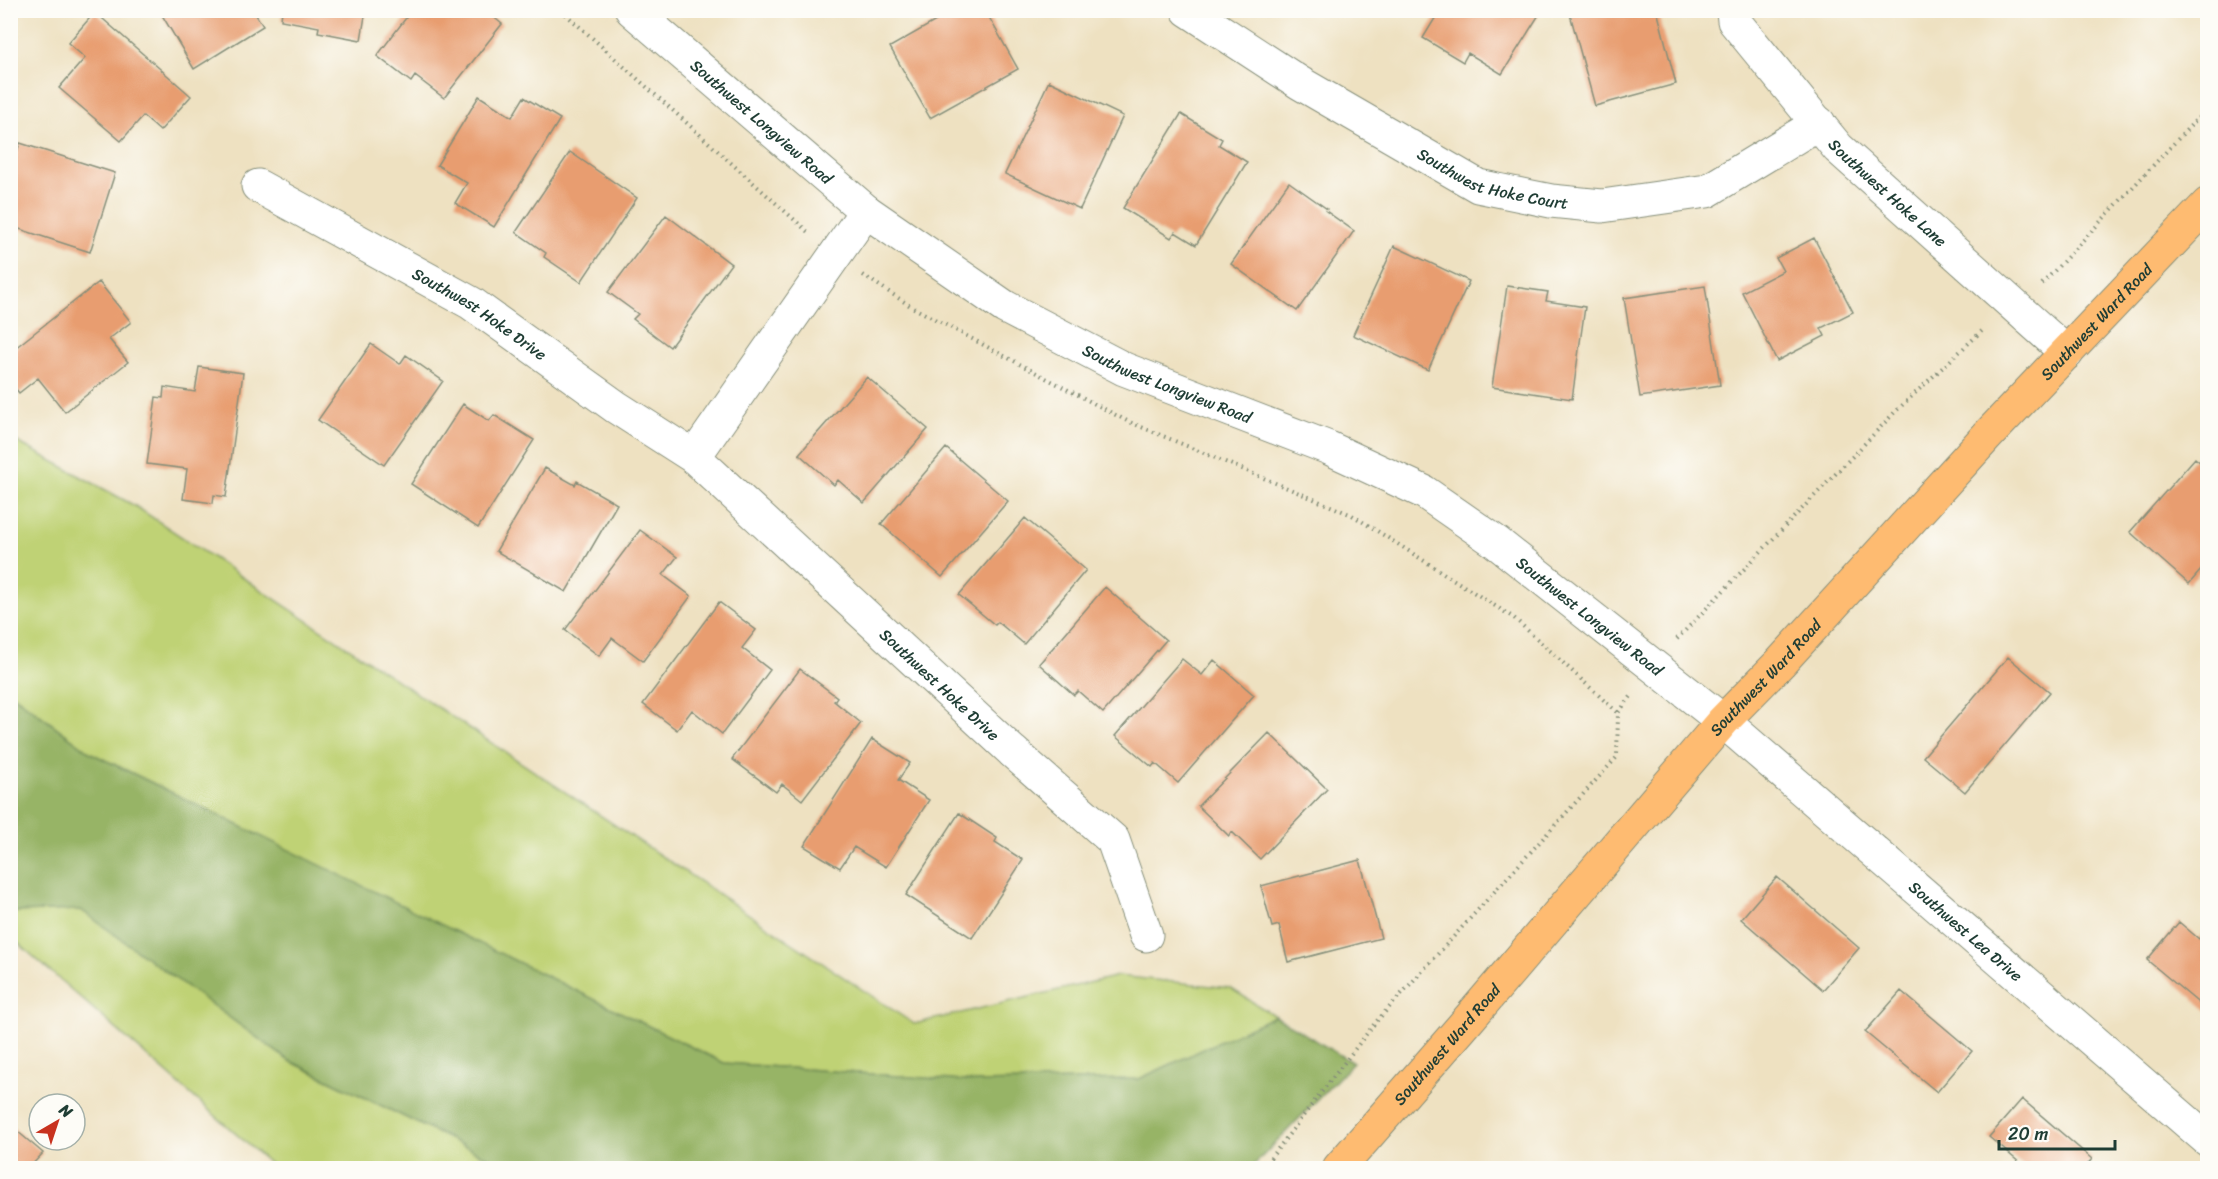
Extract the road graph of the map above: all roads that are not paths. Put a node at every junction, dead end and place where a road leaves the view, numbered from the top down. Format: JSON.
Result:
{"nodes":[{"id":1,"x":632,"y":10,"type":"edge"},
{"id":2,"x":1188,"y":10,"type":"edge"},
{"id":3,"x":1733,"y":10,"type":"edge"},
{"id":4,"x":1819,"y":123,"type":"junction"},
{"id":5,"x":258,"y":186,"type":"dead end"},
{"id":6,"x":2208,"y":204,"type":"edge"},
{"id":7,"x":866,"y":212,"type":"junction"},
{"id":8,"x":2067,"y":353,"type":"junction"},
{"id":9,"x":694,"y":458,"type":"junction"},
{"id":10,"x":1724,"y":721,"type":"junction"},
{"id":11,"x":1146,"y":935,"type":"dead end"},
{"id":12,"x":2208,"y":1140,"type":"edge"},
{"id":13,"x":1339,"y":1168,"type":"edge"}],
"edges":[{"from":1,"to":7,"type":"street","name":"Southwest Longview Road"},
{"from":2,"to":4,"type":"street","name":"Southwest Hoke Court"},
{"from":3,"to":4,"type":"street","name":"Southwest Hoke Lane"},
{"from":4,"to":8,"type":"street","name":"Southwest Hoke Lane"},
{"from":5,"to":9,"type":"street","name":"Southwest Hoke Drive"},
{"from":6,"to":8,"type":"main road","name":"Southwest Ward Road"},
{"from":7,"to":9,"type":"street"},
{"from":7,"to":10,"type":"street","name":"Southwest Longview Road"},
{"from":8,"to":10,"type":"main road","name":"Southwest Ward Road"},
{"from":9,"to":11,"type":"street","name":"Southwest Hoke Drive"},
{"from":10,"to":12,"type":"street","name":"Southwest Lea Drive"},
{"from":10,"to":13,"type":"main road","name":"Southwest Ward Road"}]}
